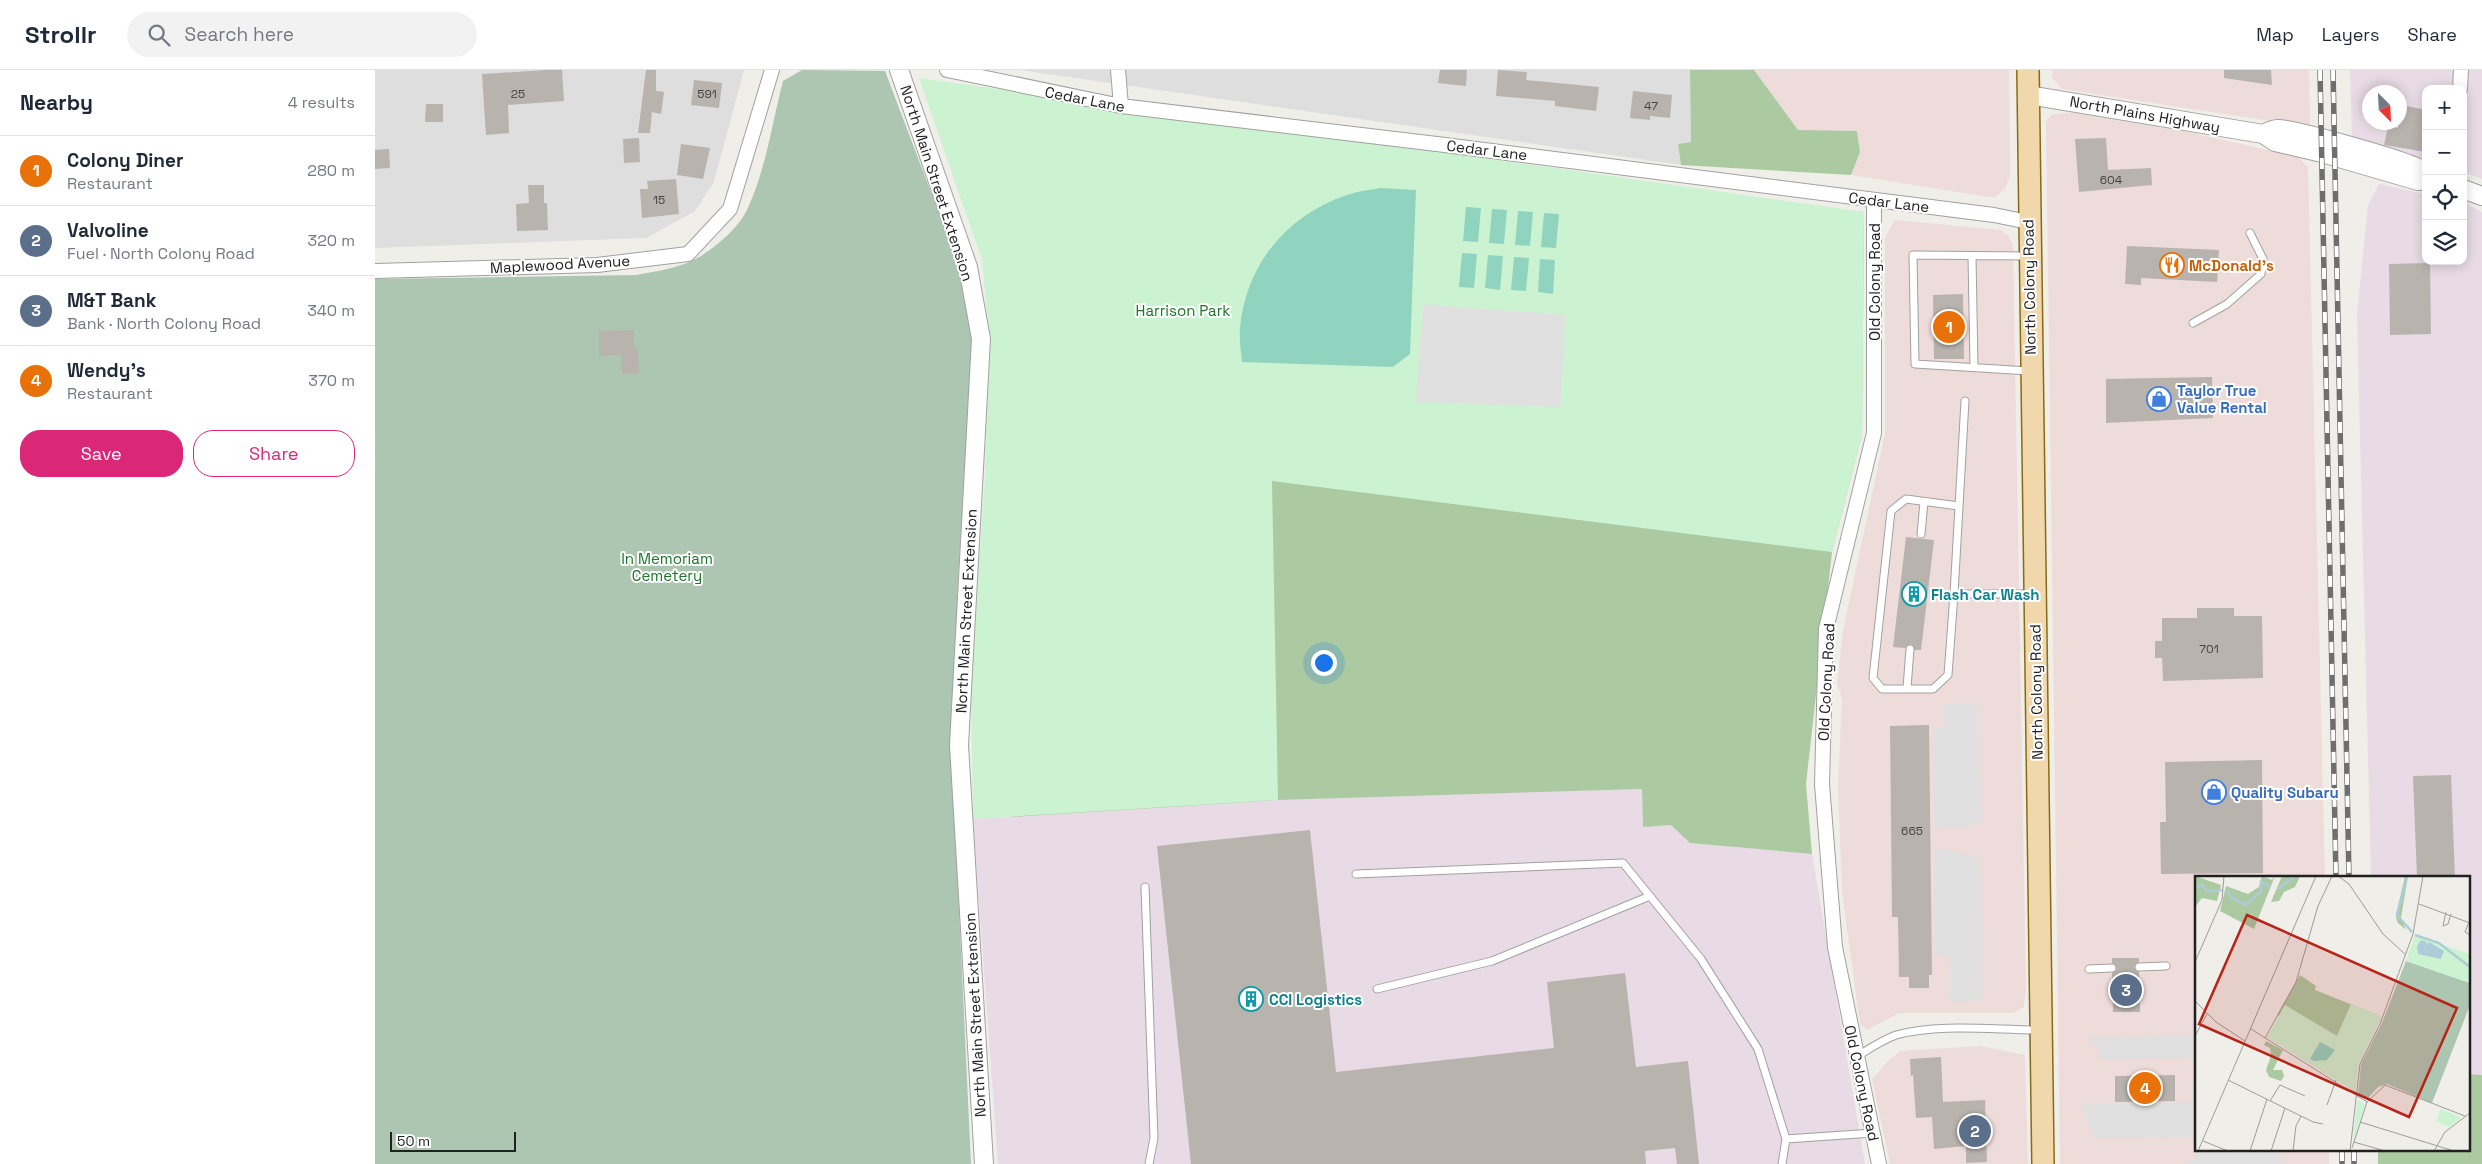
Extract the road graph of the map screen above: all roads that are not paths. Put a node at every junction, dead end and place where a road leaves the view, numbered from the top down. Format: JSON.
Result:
{"nodes":[{"id":1,"x":771,"y":70,"type":"edge"},
{"id":2,"x":899,"y":70,"type":"edge"},
{"id":3,"x":947,"y":70,"type":"edge"},
{"id":4,"x":1118,"y":70,"type":"edge"},
{"id":5,"x":2027,"y":70,"type":"edge"},
{"id":6,"x":2461,"y":70,"type":"edge"},
{"id":7,"x":2460,"y":85,"type":"edge"},
{"id":8,"x":2028,"y":94,"type":"junction"},
{"id":9,"x":1121,"y":106,"type":"junction"},
{"id":10,"x":2263,"y":134,"type":"junction"},
{"id":11,"x":2422,"y":169,"type":"edge"},
{"id":12,"x":2422,"y":180,"type":"edge"},
{"id":13,"x":2467,"y":190,"type":"edge"},
{"id":14,"x":2482,"y":196,"type":"edge"},
{"id":15,"x":1874,"y":200,"type":"junction"},
{"id":16,"x":2028,"y":222,"type":"junction"},
{"id":17,"x":2250,"y":233,"type":"dead end"},
{"id":18,"x":1972,"y":256,"type":"junction"},
{"id":19,"x":2029,"y":256,"type":"junction"},
{"id":20,"x":375,"y":271,"type":"edge"},
{"id":21,"x":2193,"y":323,"type":"dead end"},
{"id":22,"x":1974,"y":367,"type":"junction"},
{"id":23,"x":2031,"y":371,"type":"junction"},
{"id":24,"x":1965,"y":401,"type":"dead end"},
{"id":25,"x":1924,"y":502,"type":"junction"},
{"id":26,"x":1959,"y":506,"type":"junction"},
{"id":27,"x":1921,"y":534,"type":"dead end"},
{"id":28,"x":1954,"y":594,"type":"junction"},
{"id":29,"x":2034,"y":594,"type":"junction"},
{"id":30,"x":1910,"y":649,"type":"dead end"},
{"id":31,"x":1907,"y":688,"type":"junction"},
{"id":32,"x":1356,"y":874,"type":"dead end"},
{"id":33,"x":1145,"y":887,"type":"dead end"},
{"id":34,"x":1650,"y":896,"type":"junction"},
{"id":35,"x":2166,"y":966,"type":"dead end"},
{"id":36,"x":2139,"y":967,"type":"dead end"},
{"id":37,"x":2112,"y":968,"type":"dead end"},
{"id":38,"x":2089,"y":969,"type":"dead end"},
{"id":39,"x":1377,"y":989,"type":"dead end"},
{"id":40,"x":2041,"y":1030,"type":"junction"},
{"id":41,"x":1856,"y":1057,"type":"junction"},
{"id":42,"x":1873,"y":1133,"type":"junction"},
{"id":43,"x":1785,"y":1139,"type":"junction"},
{"id":44,"x":984,"y":1164,"type":"edge"},
{"id":45,"x":1149,"y":1164,"type":"edge"},
{"id":46,"x":1782,"y":1164,"type":"edge"},
{"id":47,"x":1879,"y":1164,"type":"edge"},
{"id":48,"x":2043,"y":1164,"type":"edge"}],
"edges":[{"from":1,"to":20,"type":"street","name":"Maplewood Avenue"},
{"from":2,"to":44,"type":"street","name":"North Main Street Extension"},
{"from":3,"to":9,"type":"street","name":"Cedar Lane"},
{"from":4,"to":9,"type":"street"},
{"from":5,"to":8,"type":"main road","name":"North Colony Road"},
{"from":6,"to":7,"type":"street"},
{"from":8,"to":10,"type":"street","name":"North Plains Highway"},
{"from":8,"to":16,"type":"main road","name":"North Colony Road"},
{"from":9,"to":15,"type":"street","name":"Cedar Lane"},
{"from":10,"to":11,"type":"street","name":"North Plains Highway"},
{"from":10,"to":12,"type":"street","name":"North Plains Highway"},
{"from":13,"to":14,"type":"street"},
{"from":15,"to":16,"type":"street","name":"Cedar Lane"},
{"from":15,"to":41,"type":"street","name":"Old Colony Road"},
{"from":16,"to":19,"type":"main road","name":"North Colony Road"},
{"from":17,"to":21,"type":"lane"},
{"from":18,"to":19,"type":"lane"},
{"from":18,"to":22,"type":"lane"},
{"from":18,"to":22,"type":"lane"},
{"from":19,"to":23,"type":"main road","name":"North Colony Road"},
{"from":22,"to":23,"type":"lane"},
{"from":23,"to":29,"type":"main road","name":"North Colony Road"},
{"from":24,"to":26,"type":"lane"},
{"from":25,"to":26,"type":"lane"},
{"from":25,"to":27,"type":"lane"},
{"from":25,"to":31,"type":"lane"},
{"from":26,"to":28,"type":"lane"},
{"from":28,"to":29,"type":"lane"},
{"from":28,"to":31,"type":"lane"},
{"from":29,"to":40,"type":"main road","name":"North Colony Road"},
{"from":30,"to":31,"type":"lane"},
{"from":32,"to":34,"type":"lane"},
{"from":33,"to":45,"type":"lane"},
{"from":34,"to":39,"type":"lane"},
{"from":34,"to":43,"type":"lane"},
{"from":35,"to":36,"type":"lane"},
{"from":37,"to":38,"type":"lane"},
{"from":40,"to":41,"type":"lane"},
{"from":40,"to":48,"type":"main road","name":"North Colony Road"},
{"from":41,"to":42,"type":"street","name":"Old Colony Road"},
{"from":42,"to":43,"type":"lane"},
{"from":42,"to":47,"type":"street","name":"Old Colony Road"},
{"from":43,"to":46,"type":"lane"}]}
